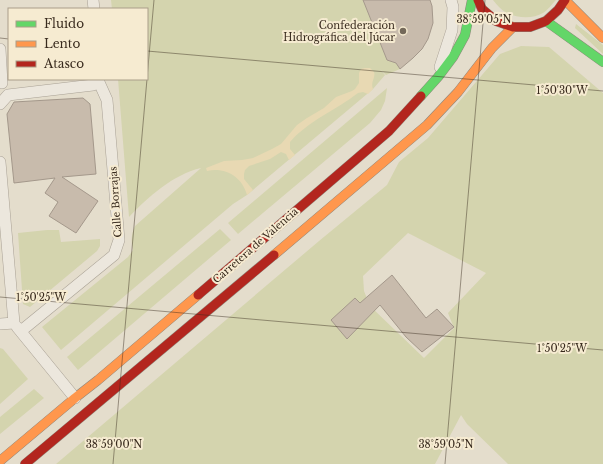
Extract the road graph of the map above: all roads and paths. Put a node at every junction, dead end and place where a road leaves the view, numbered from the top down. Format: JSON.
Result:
{"nodes":[{"id":1,"x":451,"y":0,"type":"edge"},
{"id":2,"x":472,"y":0,"type":"edge"},
{"id":3,"x":478,"y":0,"type":"edge"},
{"id":4,"x":565,"y":0,"type":"edge"},
{"id":5,"x":546,"y":21,"type":"junction"},
{"id":6,"x":514,"y":28,"type":"junction"},
{"id":7,"x":603,"y":38,"type":"edge"},
{"id":8,"x":0,"y":49,"type":"edge"},
{"id":9,"x":603,"y":62,"type":"edge"},
{"id":10,"x":438,"y":77,"type":"junction"},
{"id":11,"x":98,"y":80,"type":"edge"},
{"id":12,"x":2,"y":83,"type":"dead end"},
{"id":13,"x":0,"y":104,"type":"edge"},
{"id":14,"x":0,"y":162,"type":"edge"},
{"id":15,"x":0,"y":324,"type":"edge"},
{"id":16,"x":18,"y":327,"type":"junction"},
{"id":17,"x":75,"y":398,"type":"junction"},
{"id":18,"x":0,"y":461,"type":"edge"},
{"id":19,"x":25,"y":464,"type":"edge"}],
"edges":[{"from":1,"to":10,"type":"street"},
{"from":2,"to":10,"type":"main road","name":"Carretera de Valencia"},
{"from":3,"to":6,"type":"main road"},
{"from":4,"to":5,"type":"main road"},
{"from":4,"to":7,"type":"main road"},
{"from":5,"to":6,"type":"main road"},
{"from":5,"to":9,"type":"main road"},
{"from":6,"to":19,"type":"main road","name":"Carretera de Valencia"},
{"from":8,"to":12,"type":"street"},
{"from":10,"to":17,"type":"main road","name":"Carretera de Valencia"},
{"from":11,"to":13,"type":"street"},
{"from":11,"to":16,"type":"street","name":"Calle Borrajas"},
{"from":14,"to":16,"type":"street"},
{"from":15,"to":16,"type":"street"},
{"from":16,"to":17,"type":"street"},
{"from":17,"to":18,"type":"main road","name":"Carretera de Valencia"}]}
